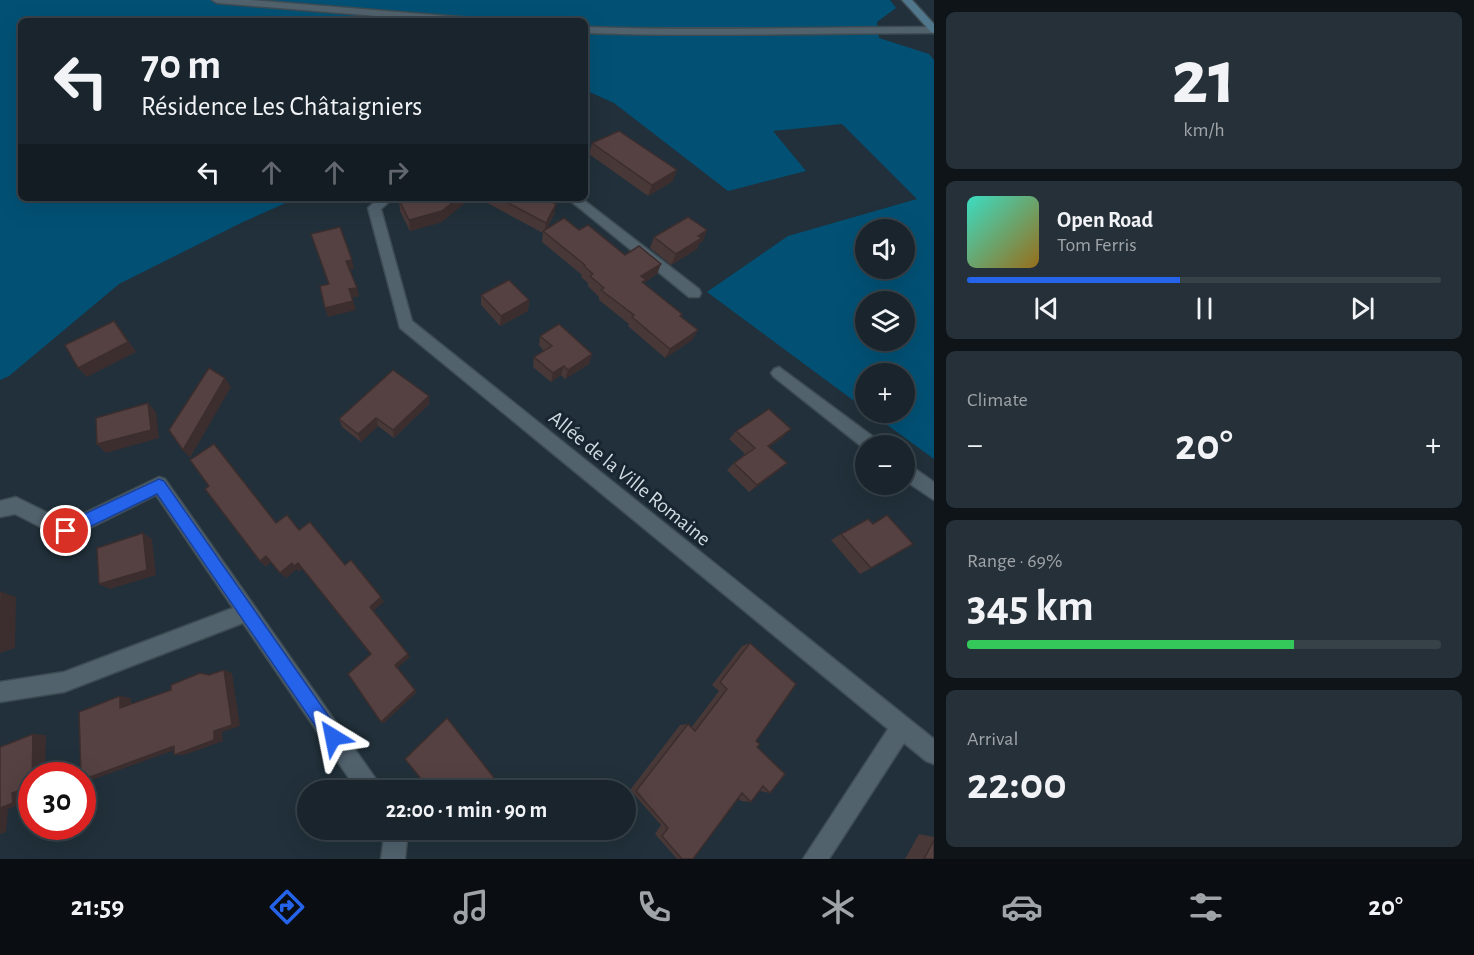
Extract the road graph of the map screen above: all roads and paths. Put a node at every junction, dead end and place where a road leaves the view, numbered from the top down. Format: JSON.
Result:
{"nodes":[{"id":1,"x":217,"y":0,"type":"edge"},
{"id":2,"x":907,"y":0,"type":"edge"},
{"id":3,"x":411,"y":18,"type":"edge"},
{"id":4,"x":588,"y":30,"type":"edge"},
{"id":5,"x":934,"y":30,"type":"edge"},
{"id":6,"x":383,"y":201,"type":"edge"},
{"id":7,"x":577,"y":201,"type":"edge"},
{"id":8,"x":694,"y":293,"type":"dead end"},
{"id":9,"x":779,"y":373,"type":"dead end"},
{"id":10,"x":859,"y":435,"type":"edge"},
{"id":11,"x":915,"y":477,"type":"edge"},
{"id":12,"x":934,"y":492,"type":"edge"},
{"id":13,"x":0,"y":509,"type":"edge"},
{"id":14,"x":247,"y":612,"type":"junction"},
{"id":15,"x":0,"y":692,"type":"edge"},
{"id":16,"x":901,"y":728,"type":"junction"},
{"id":17,"x":934,"y":753,"type":"edge"},
{"id":18,"x":363,"y":780,"type":"edge"},
{"id":19,"x":396,"y":840,"type":"edge"},
{"id":20,"x":393,"y":859,"type":"edge"},
{"id":21,"x":815,"y":859,"type":"edge"}],
"edges":[{"from":1,"to":3,"type":"street"},
{"from":2,"to":5,"type":"main road"},
{"from":4,"to":5,"type":"street"},
{"from":6,"to":16,"type":"street","name":"Allée de la Ville Romaine"},
{"from":7,"to":8,"type":"street"},
{"from":9,"to":10,"type":"street"},
{"from":11,"to":12,"type":"street"},
{"from":13,"to":14,"type":"street"},
{"from":14,"to":15,"type":"street"},
{"from":14,"to":18,"type":"street"},
{"from":16,"to":17,"type":"street","name":"Allée de la Ville Romaine"},
{"from":16,"to":21,"type":"street"},
{"from":19,"to":20,"type":"street"}]}
